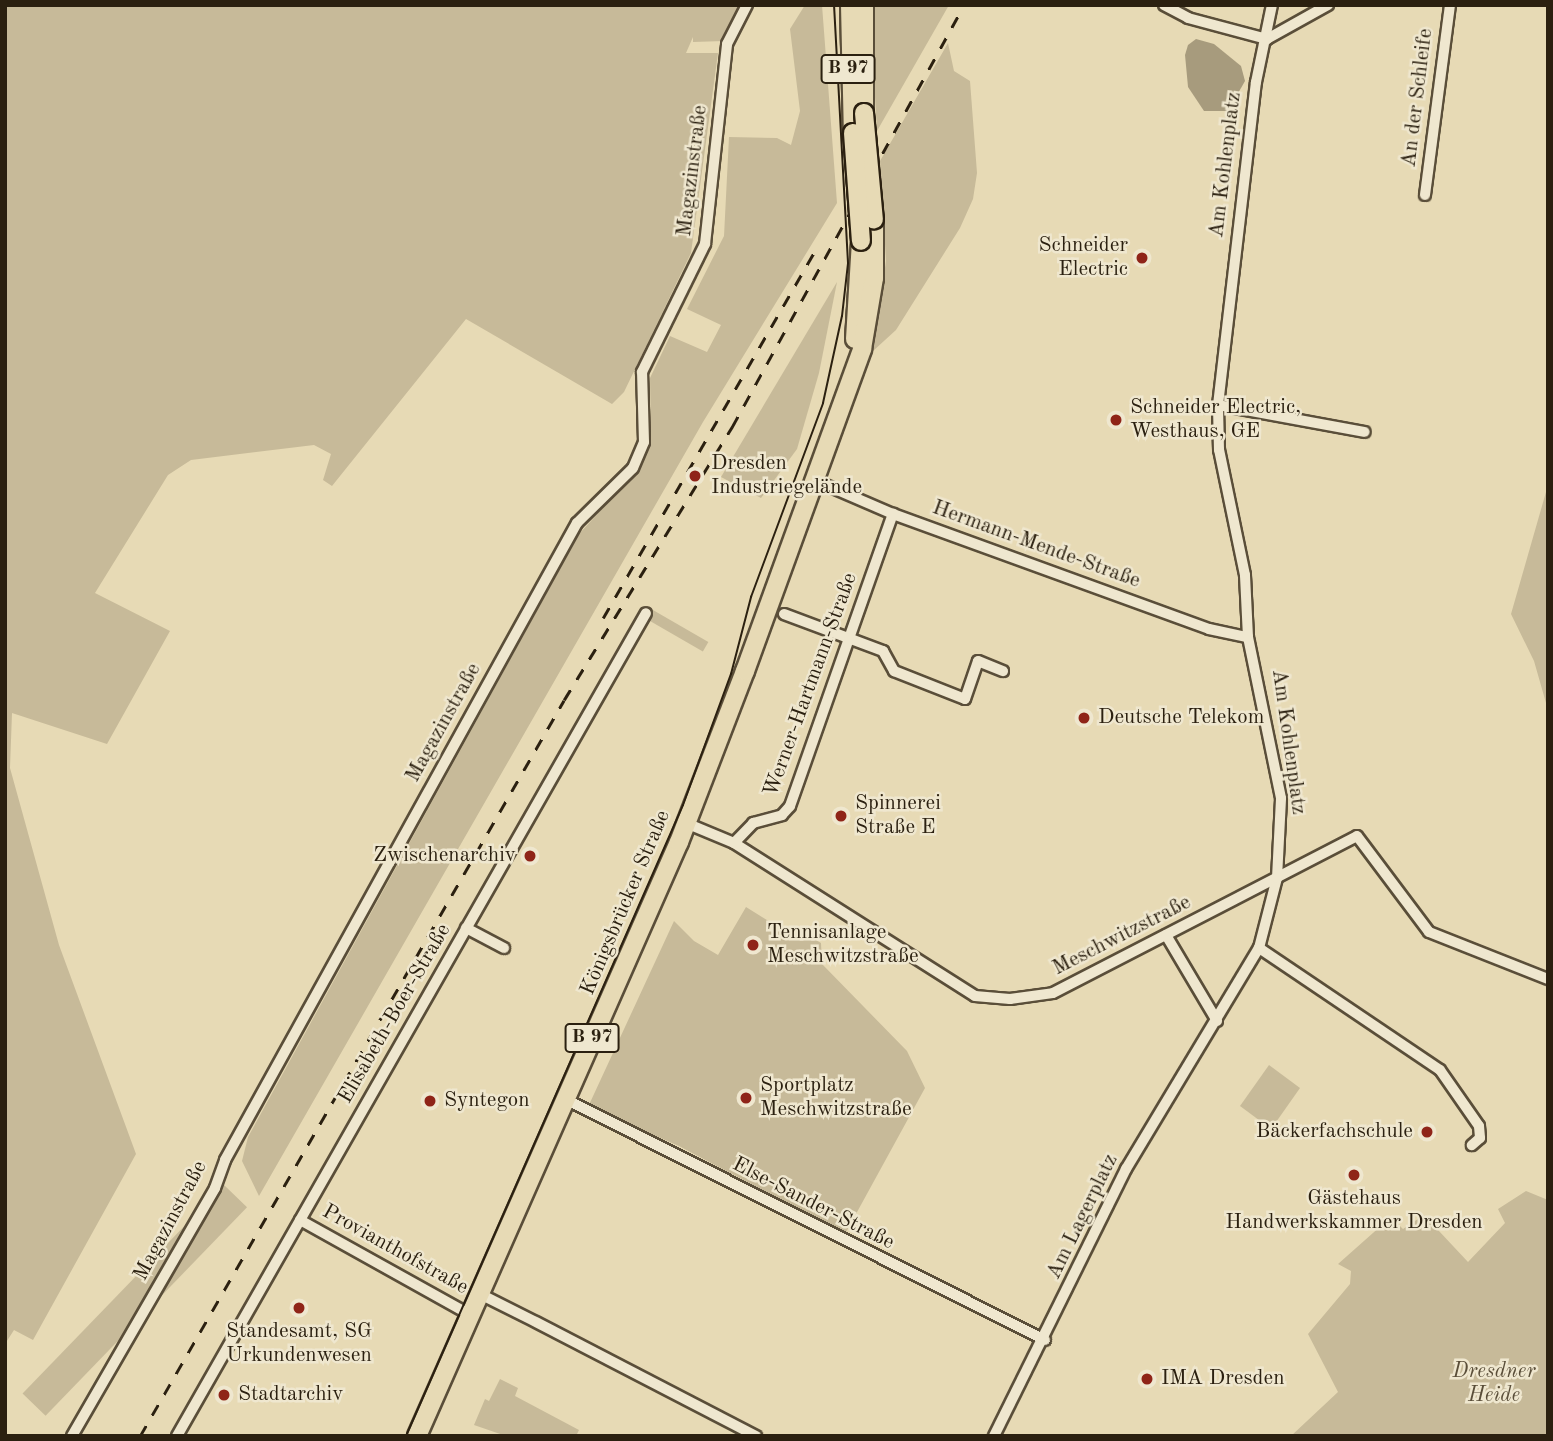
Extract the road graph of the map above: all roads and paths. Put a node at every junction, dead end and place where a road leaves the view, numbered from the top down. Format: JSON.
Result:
{"nodes":[{"id":1,"x":747,"y":5,"type":"edge"},
{"id":2,"x":850,"y":5,"type":"edge"},
{"id":3,"x":864,"y":5,"type":"edge"},
{"id":4,"x":1164,"y":5,"type":"edge"},
{"id":5,"x":1191,"y":5,"type":"edge"},
{"id":6,"x":1272,"y":5,"type":"edge"},
{"id":7,"x":1328,"y":5,"type":"edge"},
{"id":8,"x":1450,"y":5,"type":"edge"},
{"id":9,"x":1188,"y":18,"type":"junction"},
{"id":10,"x":1267,"y":39,"type":"junction"},
{"id":11,"x":1424,"y":195,"type":"dead end"},
{"id":12,"x":850,"y":378,"type":"junction"},
{"id":13,"x":1218,"y":405,"type":"junction"},
{"id":14,"x":1365,"y":432,"type":"dead end"},
{"id":15,"x":814,"y":480,"type":"junction"},
{"id":16,"x":893,"y":514,"type":"junction"},
{"id":17,"x":646,"y":612,"type":"dead end"},
{"id":18,"x":784,"y":614,"type":"dead end"},
{"id":19,"x":1248,"y":637,"type":"junction"},
{"id":20,"x":851,"y":640,"type":"junction"},
{"id":21,"x":1003,"y":671,"type":"dead end"},
{"id":22,"x":686,"y":823,"type":"junction"},
{"id":23,"x":734,"y":843,"type":"junction"},
{"id":24,"x":1277,"y":878,"type":"junction"},
{"id":25,"x":466,"y":928,"type":"junction"},
{"id":26,"x":1166,"y":935,"type":"junction"},
{"id":27,"x":503,"y":948,"type":"dead end"},
{"id":28,"x":1259,"y":948,"type":"junction"},
{"id":29,"x":1548,"y":979,"type":"edge"},
{"id":30,"x":1217,"y":1021,"type":"junction"},
{"id":31,"x":565,"y":1099,"type":"junction"},
{"id":32,"x":1472,"y":1144,"type":"dead end"},
{"id":33,"x":300,"y":1220,"type":"junction"},
{"id":34,"x":480,"y":1294,"type":"junction"},
{"id":35,"x":471,"y":1314,"type":"junction"},
{"id":36,"x":1045,"y":1340,"type":"junction"},
{"id":37,"x":72,"y":1436,"type":"edge"},
{"id":38,"x":177,"y":1436,"type":"edge"},
{"id":39,"x":417,"y":1436,"type":"edge"},
{"id":40,"x":756,"y":1436,"type":"edge"},
{"id":41,"x":994,"y":1436,"type":"edge"}],
"edges":[{"from":1,"to":37,"type":"street","name":"Magazinstraße"},
{"from":2,"to":12,"type":"main road","name":"Königsbrücker Straße","number":"B 97","bridge":true},
{"from":3,"to":12,"type":"main road","name":"Königsbrücker Straße","number":"B 97","bridge":true},
{"from":4,"to":9,"type":"street"},
{"from":5,"to":9,"type":"street"},
{"from":6,"to":10,"type":"street"},
{"from":7,"to":10,"type":"street"},
{"from":8,"to":11,"type":"street","name":"An der Schleife"},
{"from":9,"to":10,"type":"street"},
{"from":10,"to":13,"type":"street","name":"Am Kohlenplatz"},
{"from":12,"to":15,"type":"main road","name":"Königsbrücker Straße","number":"B 97"},
{"from":13,"to":14,"type":"street"},
{"from":13,"to":19,"type":"street","name":"Am Kohlenplatz"},
{"from":15,"to":16,"type":"street","name":"Hermann-Mende-Straße"},
{"from":15,"to":22,"type":"main road","name":"Königsbrücker Straße","number":"B 97"},
{"from":16,"to":19,"type":"street","name":"Hermann-Mende-Straße"},
{"from":16,"to":20,"type":"street","name":"Werner-Hartmann-Straße"},
{"from":17,"to":25,"type":"street","name":"Elisabeth-Boer-Straße"},
{"from":18,"to":20,"type":"street"},
{"from":19,"to":24,"type":"street","name":"Am Kohlenplatz"},
{"from":20,"to":21,"type":"street"},
{"from":20,"to":23,"type":"street","name":"Werner-Hartmann-Straße"},
{"from":22,"to":23,"type":"street","name":"Meschwitzstraße"},
{"from":22,"to":31,"type":"main road","name":"Königsbrücker Straße","number":"B 97"},
{"from":23,"to":26,"type":"street","name":"Meschwitzstraße"},
{"from":24,"to":26,"type":"street","name":"Meschwitzstraße"},
{"from":24,"to":28,"type":"street","name":"Am Lagerplatz"},
{"from":24,"to":29,"type":"street","name":"Meschwitzstraße"},
{"from":25,"to":27,"type":"street"},
{"from":25,"to":33,"type":"street","name":"Elisabeth-Boer-Straße"},
{"from":26,"to":30,"type":"street"},
{"from":28,"to":30,"type":"street","name":"Am Lagerplatz"},
{"from":28,"to":32,"type":"street"},
{"from":30,"to":36,"type":"street","name":"Am Lagerplatz"},
{"from":31,"to":34,"type":"main road","name":"Königsbrücker Straße","number":"B 97"},
{"from":31,"to":36,"type":"street","name":"Else-Sander-Straße"},
{"from":33,"to":35,"type":"street","name":"Provianthofstraße"},
{"from":33,"to":38,"type":"street","name":"Elisabeth-Boer-Straße"},
{"from":34,"to":35,"type":"main road","name":"Königsbrücker Straße","number":"B 97"},
{"from":34,"to":40,"type":"street"},
{"from":35,"to":39,"type":"main road","name":"Königsbrücker Straße","number":"B 97"},
{"from":36,"to":41,"type":"street","name":"Am Lagerplatz"}]}
